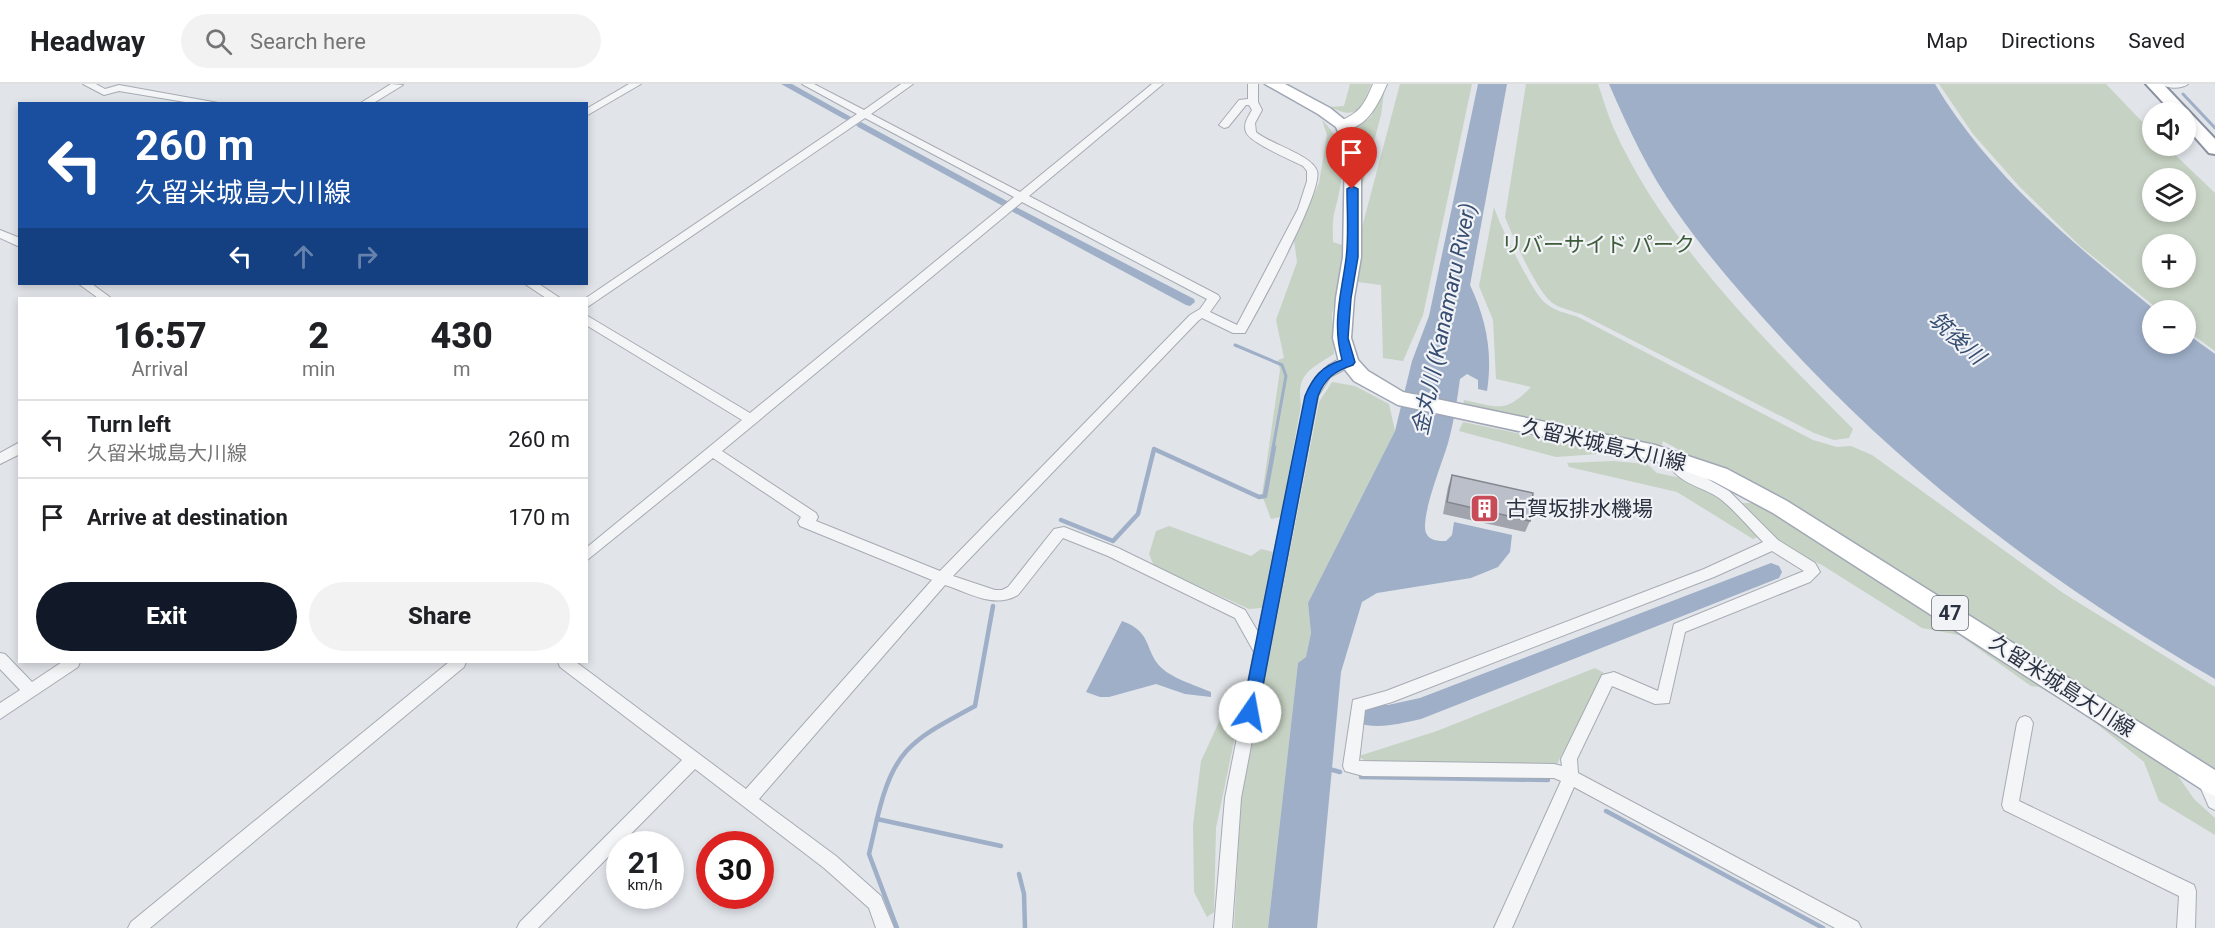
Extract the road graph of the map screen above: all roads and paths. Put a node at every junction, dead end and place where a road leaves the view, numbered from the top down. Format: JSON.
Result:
{"nodes":[{"id":1,"x":88,"y":84,"type":"edge"},
{"id":2,"x":396,"y":84,"type":"edge"},
{"id":3,"x":636,"y":84,"type":"edge"},
{"id":4,"x":807,"y":84,"type":"edge"},
{"id":5,"x":908,"y":84,"type":"edge"},
{"id":6,"x":1158,"y":84,"type":"edge"},
{"id":7,"x":1253,"y":84,"type":"edge"},
{"id":8,"x":1273,"y":84,"type":"edge"},
{"id":9,"x":1380,"y":84,"type":"edge"},
{"id":10,"x":2154,"y":84,"type":"edge"},
{"id":11,"x":2166,"y":84,"type":"edge"},
{"id":12,"x":2183,"y":84,"type":"edge"},
{"id":13,"x":103,"y":97,"type":"edge"},
{"id":14,"x":206,"y":102,"type":"edge"},
{"id":15,"x":368,"y":102,"type":"edge"},
{"id":16,"x":1252,"y":102,"type":"junction"},
{"id":17,"x":2171,"y":102,"type":"edge"},
{"id":18,"x":588,"y":112,"type":"edge"},
{"id":19,"x":864,"y":114,"type":"junction"},
{"id":20,"x":1224,"y":125,"type":"dead end"},
{"id":21,"x":1342,"y":125,"type":"junction"},
{"id":22,"x":2196,"y":128,"type":"edge"},
{"id":23,"x":2215,"y":149,"type":"edge"},
{"id":24,"x":1022,"y":197,"type":"junction"},
{"id":25,"x":0,"y":234,"type":"edge"},
{"id":26,"x":18,"y":242,"type":"edge"},
{"id":27,"x":86,"y":285,"type":"edge"},
{"id":28,"x":533,"y":285,"type":"edge"},
{"id":29,"x":104,"y":297,"type":"edge"},
{"id":30,"x":552,"y":297,"type":"edge"},
{"id":31,"x":588,"y":303,"type":"edge"},
{"id":32,"x":1204,"y":312,"type":"junction"},
{"id":33,"x":588,"y":320,"type":"edge"},
{"id":34,"x":1349,"y":362,"type":"junction"},
{"id":35,"x":751,"y":419,"type":"junction"},
{"id":36,"x":18,"y":448,"type":"edge"},
{"id":37,"x":712,"y":451,"type":"junction"},
{"id":38,"x":0,"y":459,"type":"edge"},
{"id":39,"x":1676,"y":459,"type":"junction"},
{"id":40,"x":1773,"y":544,"type":"junction"},
{"id":41,"x":588,"y":554,"type":"edge"},
{"id":42,"x":942,"y":578,"type":"junction"},
{"id":43,"x":1263,"y":651,"type":"junction"},
{"id":44,"x":0,"y":659,"type":"edge"},
{"id":45,"x":73,"y":663,"type":"edge"},
{"id":46,"x":458,"y":663,"type":"edge"},
{"id":47,"x":566,"y":663,"type":"edge"},
{"id":48,"x":31,"y":691,"type":"junction"},
{"id":49,"x":0,"y":712,"type":"edge"},
{"id":50,"x":2025,"y":723,"type":"dead end"},
{"id":51,"x":695,"y":758,"type":"junction"},
{"id":52,"x":1571,"y":777,"type":"junction"},
{"id":53,"x":2209,"y":781,"type":"edge"},
{"id":54,"x":748,"y":799,"type":"junction"},
{"id":55,"x":2215,"y":802,"type":"edge"},
{"id":56,"x":137,"y":928,"type":"edge"},
{"id":57,"x":526,"y":928,"type":"edge"},
{"id":58,"x":885,"y":928,"type":"edge"},
{"id":59,"x":1223,"y":928,"type":"edge"},
{"id":60,"x":1503,"y":928,"type":"edge"},
{"id":61,"x":1852,"y":928,"type":"edge"},
{"id":62,"x":2186,"y":928,"type":"edge"}],
"edges":[{"from":1,"to":13,"type":"street"},
{"from":2,"to":15,"type":"street"},
{"from":3,"to":18,"type":"street"},
{"from":4,"to":19,"type":"street"},
{"from":5,"to":19,"type":"street"},
{"from":6,"to":24,"type":"street"},
{"from":7,"to":16,"type":"street"},
{"from":8,"to":21,"type":"main road"},
{"from":9,"to":21,"type":"main road"},
{"from":10,"to":17,"type":"highway"},
{"from":11,"to":12,"type":"street"},
{"from":13,"to":14,"type":"street"},
{"from":16,"to":20,"type":"street"},
{"from":16,"to":32,"type":"street"},
{"from":19,"to":24,"type":"street"},
{"from":19,"to":31,"type":"street"},
{"from":21,"to":34,"type":"main road"},
{"from":22,"to":23,"type":"highway"},
{"from":24,"to":32,"type":"street"},
{"from":24,"to":35,"type":"street"},
{"from":25,"to":26,"type":"street"},
{"from":27,"to":29,"type":"street"},
{"from":28,"to":30,"type":"street"},
{"from":32,"to":42,"type":"street"},
{"from":33,"to":35,"type":"street"},
{"from":34,"to":39,"type":"main road","name":"久留米城島大川線","number":"47"},
{"from":34,"to":43,"type":"street"},
{"from":35,"to":37,"type":"street"},
{"from":36,"to":38,"type":"street"},
{"from":37,"to":41,"type":"street"},
{"from":37,"to":42,"type":"street"},
{"from":39,"to":40,"type":"street"},
{"from":39,"to":53,"type":"main road","name":"久留米城島大川線","number":"47"},
{"from":40,"to":52,"type":"street"},
{"from":40,"to":52,"type":"street"},
{"from":42,"to":43,"type":"street"},
{"from":42,"to":54,"type":"street"},
{"from":43,"to":59,"type":"street"},
{"from":44,"to":48,"type":"street"},
{"from":45,"to":48,"type":"street"},
{"from":46,"to":56,"type":"street"},
{"from":47,"to":51,"type":"street"},
{"from":48,"to":49,"type":"street"},
{"from":50,"to":62,"type":"street"},
{"from":51,"to":54,"type":"street"},
{"from":51,"to":57,"type":"street"},
{"from":52,"to":60,"type":"street"},
{"from":52,"to":61,"type":"street"},
{"from":53,"to":55,"type":"street"},
{"from":54,"to":58,"type":"street"}]}
